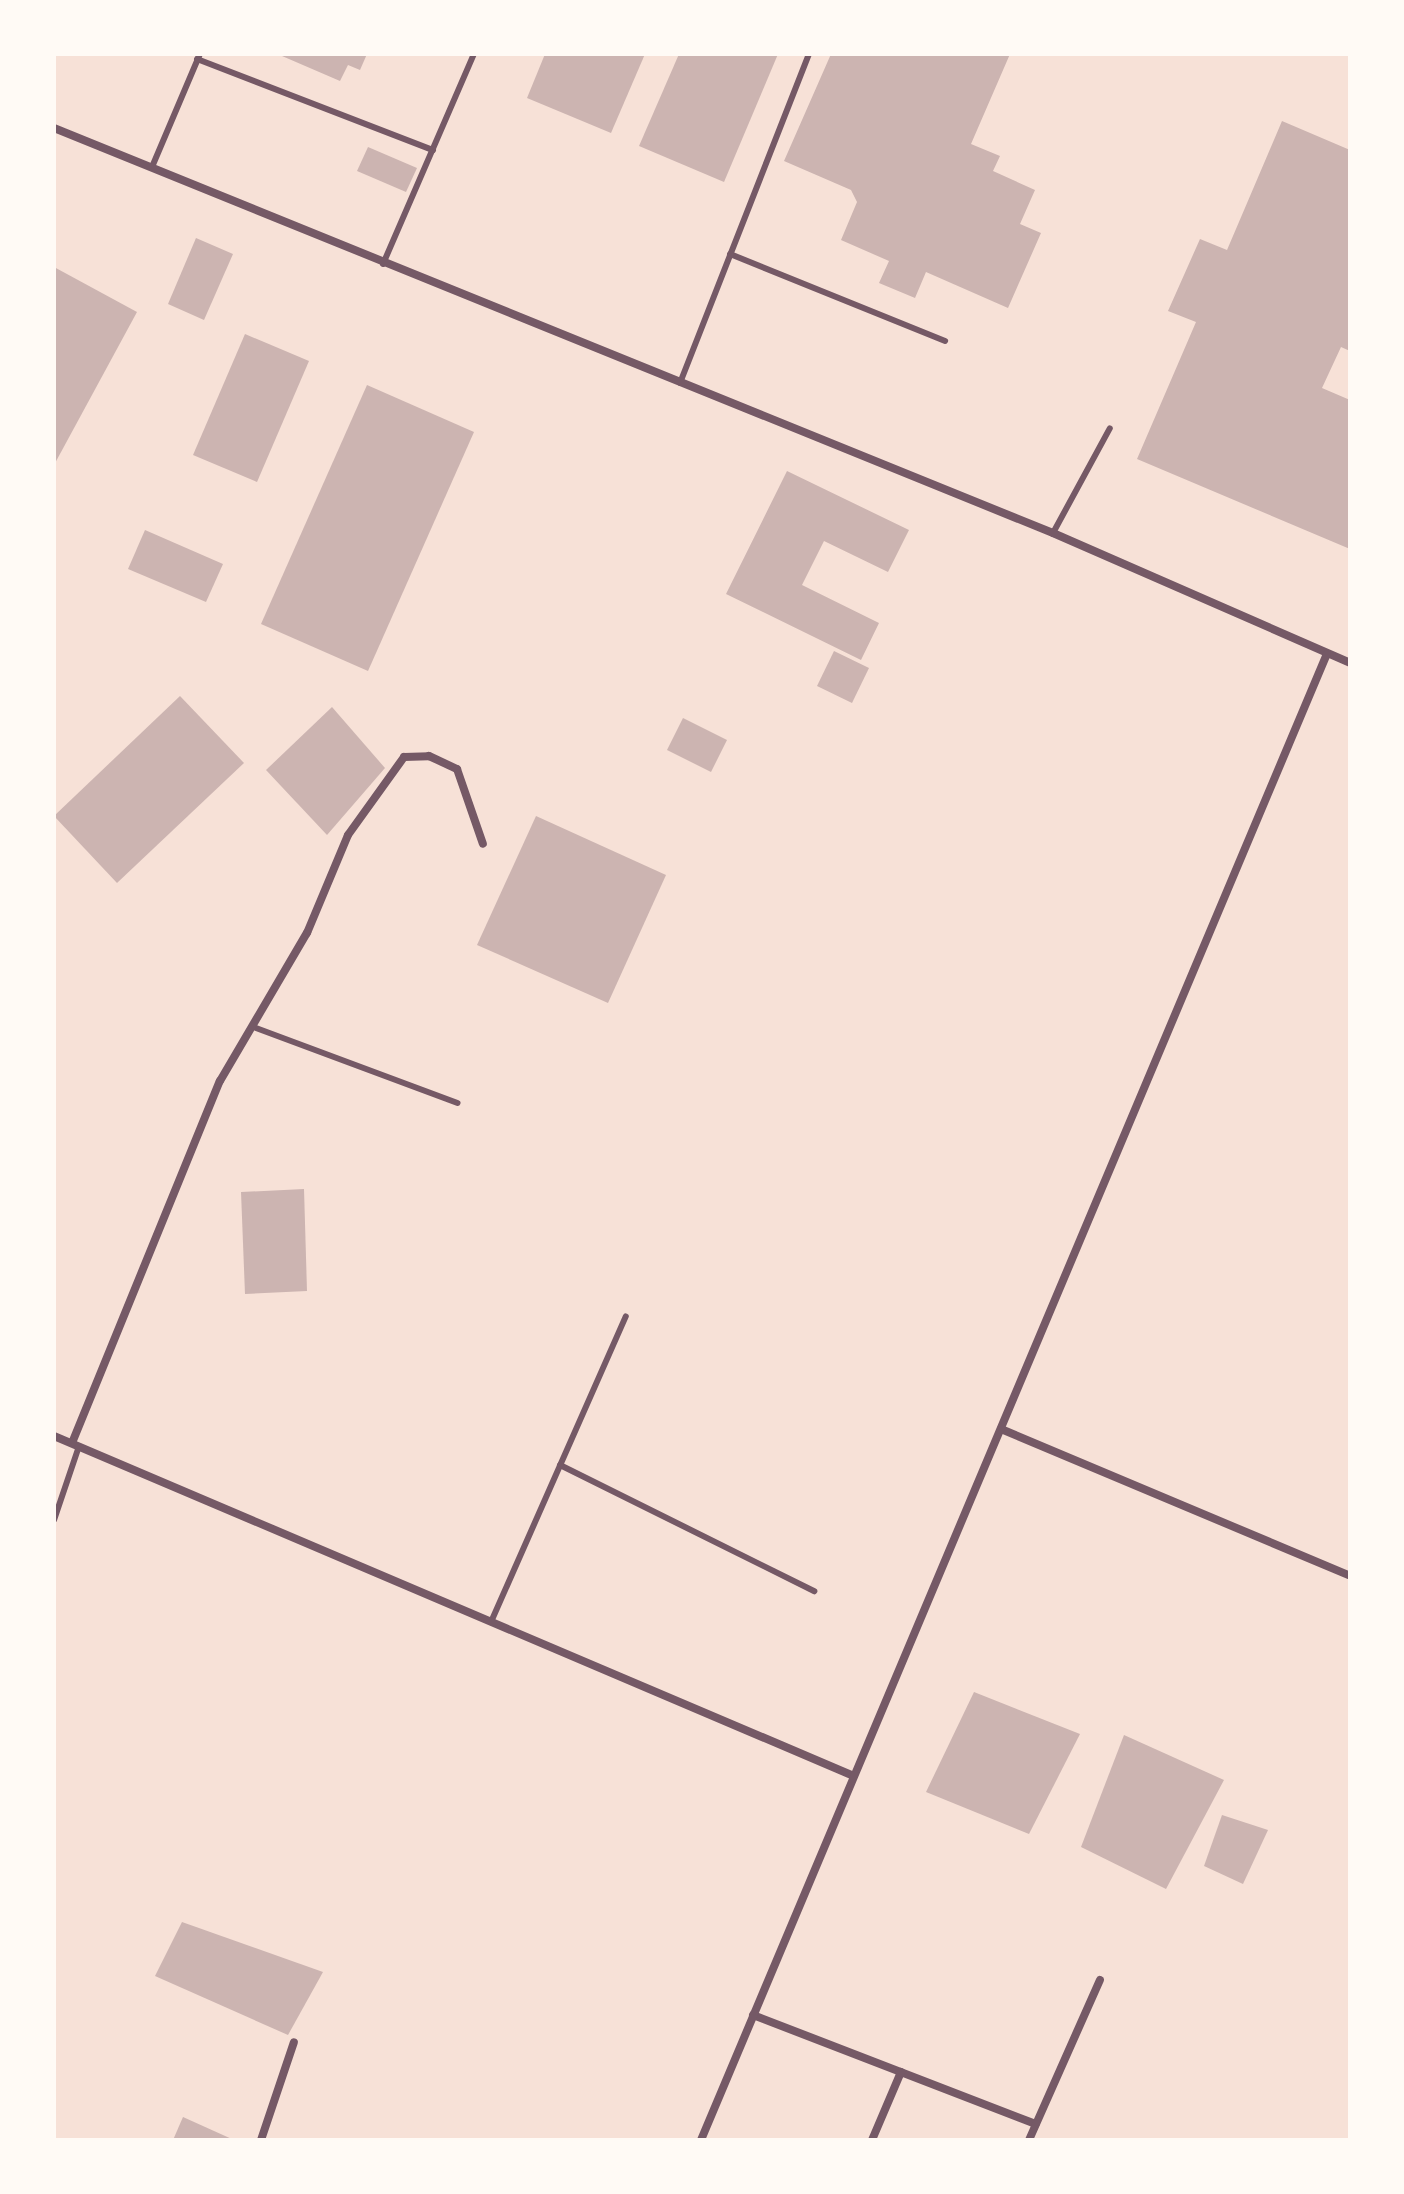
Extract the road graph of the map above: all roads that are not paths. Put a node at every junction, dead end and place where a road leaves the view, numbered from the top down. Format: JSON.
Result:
{"nodes":[{"id":1,"x":474,"y":54,"type":"edge"},
{"id":2,"x":809,"y":54,"type":"edge"},
{"id":3,"x":198,"y":57,"type":"edge"},
{"id":4,"x":54,"y":128,"type":"edge"},
{"id":5,"x":433,"y":150,"type":"junction"},
{"id":6,"x":152,"y":167,"type":"junction"},
{"id":7,"x":730,"y":254,"type":"junction"},
{"id":8,"x":383,"y":264,"type":"junction"},
{"id":9,"x":945,"y":341,"type":"dead end"},
{"id":10,"x":680,"y":383,"type":"junction"},
{"id":11,"x":1110,"y":428,"type":"dead end"},
{"id":12,"x":1053,"y":533,"type":"junction"},
{"id":13,"x":1327,"y":654,"type":"junction"},
{"id":14,"x":1350,"y":663,"type":"edge"},
{"id":15,"x":483,"y":844,"type":"dead end"},
{"id":16,"x":256,"y":1028,"type":"junction"},
{"id":17,"x":458,"y":1103,"type":"dead end"},
{"id":18,"x":626,"y":1316,"type":"dead end"},
{"id":19,"x":1001,"y":1429,"type":"junction"},
{"id":20,"x":54,"y":1436,"type":"edge"},
{"id":21,"x":76,"y":1444,"type":"junction"},
{"id":22,"x":560,"y":1465,"type":"junction"},
{"id":23,"x":54,"y":1520,"type":"edge"},
{"id":24,"x":1350,"y":1576,"type":"edge"},
{"id":25,"x":814,"y":1591,"type":"dead end"},
{"id":26,"x":491,"y":1622,"type":"junction"},
{"id":27,"x":854,"y":1776,"type":"junction"},
{"id":28,"x":1100,"y":1980,"type":"dead end"},
{"id":29,"x":753,"y":2015,"type":"junction"},
{"id":30,"x":294,"y":2042,"type":"dead end"},
{"id":31,"x":901,"y":2072,"type":"junction"},
{"id":32,"x":1036,"y":2124,"type":"junction"},
{"id":33,"x":261,"y":2140,"type":"edge"},
{"id":34,"x":701,"y":2140,"type":"edge"},
{"id":35,"x":872,"y":2140,"type":"edge"},
{"id":36,"x":1029,"y":2140,"type":"edge"}],
"edges":[{"from":1,"to":5,"type":"lane"},
{"from":2,"to":7,"type":"lane"},
{"from":3,"to":5,"type":"lane"},
{"from":3,"to":6,"type":"lane"},
{"from":4,"to":6,"type":"street"},
{"from":5,"to":8,"type":"lane"},
{"from":6,"to":8,"type":"street"},
{"from":7,"to":9,"type":"lane"},
{"from":7,"to":10,"type":"lane"},
{"from":8,"to":10,"type":"street"},
{"from":10,"to":12,"type":"street"},
{"from":11,"to":12,"type":"lane"},
{"from":12,"to":13,"type":"street"},
{"from":13,"to":14,"type":"street"},
{"from":13,"to":19,"type":"street"},
{"from":15,"to":16,"type":"street"},
{"from":16,"to":17,"type":"lane"},
{"from":16,"to":21,"type":"street"},
{"from":18,"to":22,"type":"lane"},
{"from":19,"to":24,"type":"street"},
{"from":19,"to":27,"type":"street"},
{"from":20,"to":21,"type":"street"},
{"from":21,"to":23,"type":"lane"},
{"from":21,"to":26,"type":"street"},
{"from":22,"to":25,"type":"lane"},
{"from":22,"to":26,"type":"lane"},
{"from":26,"to":27,"type":"street"},
{"from":27,"to":29,"type":"street"},
{"from":28,"to":32,"type":"street"},
{"from":29,"to":31,"type":"street"},
{"from":29,"to":34,"type":"street"},
{"from":30,"to":33,"type":"street"},
{"from":31,"to":32,"type":"street"},
{"from":31,"to":35,"type":"street"},
{"from":32,"to":36,"type":"street"}]}
